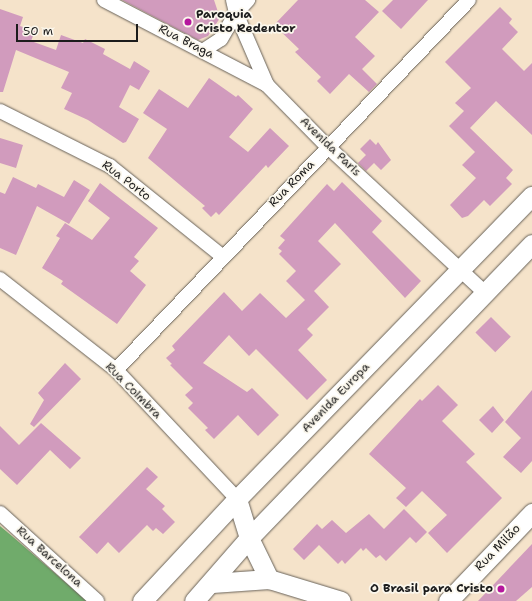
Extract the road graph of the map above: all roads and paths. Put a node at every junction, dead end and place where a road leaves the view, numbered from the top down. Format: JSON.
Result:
{"nodes":[{"id":1,"x":104,"y":0,"type":"edge"},
{"id":2,"x":248,"y":0,"type":"edge"},
{"id":3,"x":469,"y":0,"type":"edge"},
{"id":4,"x":234,"y":6,"type":"edge"},
{"id":5,"x":204,"y":50,"type":"junction"},
{"id":6,"x":267,"y":85,"type":"junction"},
{"id":7,"x":0,"y":111,"type":"edge"},
{"id":8,"x":328,"y":147,"type":"junction"},
{"id":9,"x":532,"y":196,"type":"edge"},
{"id":10,"x":532,"y":244,"type":"edge"},
{"id":11,"x":222,"y":256,"type":"junction"},
{"id":12,"x":461,"y":270,"type":"junction"},
{"id":13,"x":0,"y":279,"type":"edge"},
{"id":14,"x":485,"y":293,"type":"junction"},
{"id":15,"x":116,"y":370,"type":"junction"},
{"id":16,"x":237,"y":499,"type":"junction"},
{"id":17,"x":0,"y":513,"type":"edge"},
{"id":18,"x":532,"y":513,"type":"edge"},
{"id":19,"x":249,"y":538,"type":"junction"},
{"id":20,"x":269,"y":579,"type":"junction"},
{"id":21,"x":212,"y":583,"type":"junction"},
{"id":22,"x":98,"y":601,"type":"edge"},
{"id":23,"x":142,"y":601,"type":"edge"},
{"id":24,"x":194,"y":601,"type":"edge"},
{"id":25,"x":341,"y":601,"type":"edge"},
{"id":26,"x":448,"y":601,"type":"edge"}],
"edges":[{"from":1,"to":5,"type":"street","name":"Rua Braga"},
{"from":2,"to":4,"type":"street"},
{"from":3,"to":8,"type":"street","name":"Rua Roma"},
{"from":4,"to":5,"type":"street"},
{"from":4,"to":6,"type":"street","name":"Avenida Paris"},
{"from":5,"to":6,"type":"street","name":"Rua Braga"},
{"from":6,"to":8,"type":"street","name":"Avenida Paris"},
{"from":7,"to":11,"type":"street","name":"Rua Porto"},
{"from":8,"to":11,"type":"street","name":"Rua Roma"},
{"from":8,"to":12,"type":"street","name":"Avenida Paris"},
{"from":9,"to":12,"type":"main road","name":"Avenida Europa"},
{"from":10,"to":14,"type":"main road"},
{"from":11,"to":15,"type":"street","name":"Rua Roma"},
{"from":12,"to":14,"type":"street","name":"Avenida Paris"},
{"from":12,"to":16,"type":"main road","name":"Avenida Europa"},
{"from":13,"to":15,"type":"street","name":"Rua Coimbra"},
{"from":14,"to":19,"type":"main road"},
{"from":15,"to":16,"type":"street","name":"Rua Coimbra"},
{"from":16,"to":19,"type":"main road"},
{"from":16,"to":23,"type":"main road","name":"Avenida Europa"},
{"from":17,"to":22,"type":"street","name":"Rua Barcelona"},
{"from":18,"to":26,"type":"main road","name":"Rua Milão"},
{"from":19,"to":20,"type":"main road"},
{"from":19,"to":21,"type":"main road"},
{"from":20,"to":21,"type":"main road"},
{"from":20,"to":25,"type":"main road"},
{"from":21,"to":24,"type":"main road"}]}
